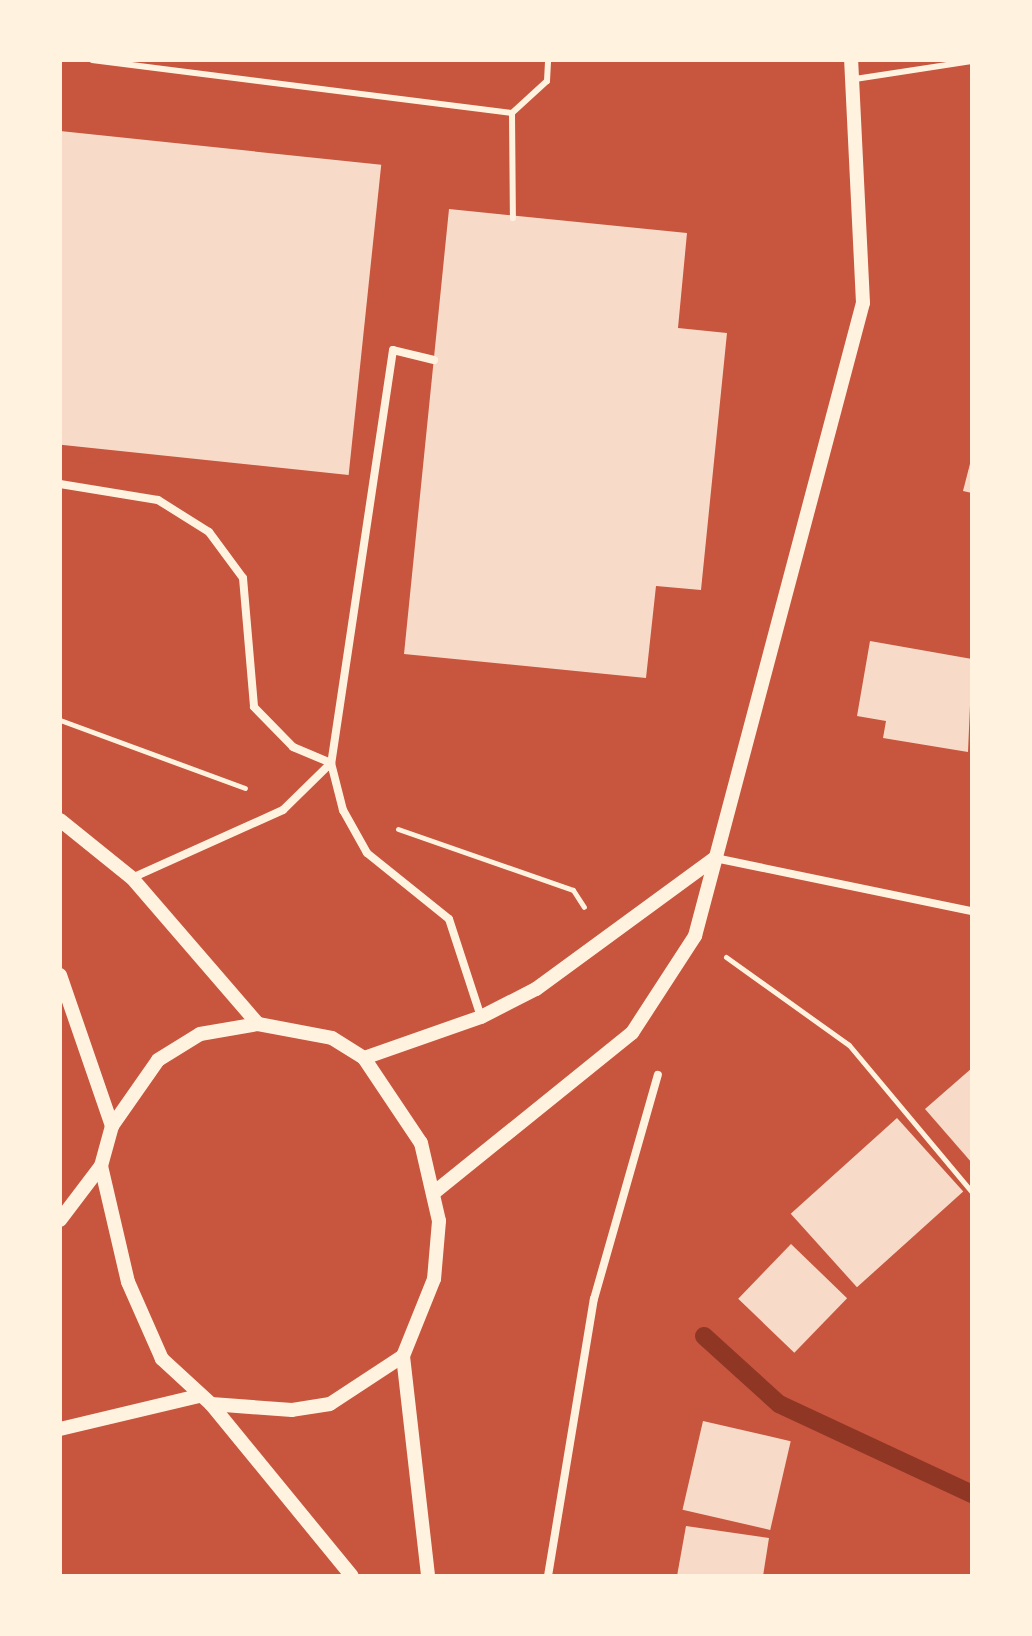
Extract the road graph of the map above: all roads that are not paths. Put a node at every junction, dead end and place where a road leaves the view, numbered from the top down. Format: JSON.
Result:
{"nodes":[{"id":1,"x":92,"y":60,"type":"edge"},
{"id":2,"x":548,"y":60,"type":"edge"},
{"id":3,"x":851,"y":60,"type":"edge"},
{"id":4,"x":972,"y":61,"type":"edge"},
{"id":5,"x":855,"y":79,"type":"junction"},
{"id":6,"x":512,"y":113,"type":"junction"},
{"id":7,"x":513,"y":218,"type":"dead end"},
{"id":8,"x":434,"y":360,"type":"dead end"},
{"id":9,"x":60,"y":484,"type":"edge"},
{"id":10,"x":331,"y":763,"type":"junction"},
{"id":11,"x":60,"y":820,"type":"edge"},
{"id":12,"x":715,"y":858,"type":"junction"},
{"id":13,"x":132,"y":878,"type":"junction"},
{"id":14,"x":972,"y":911,"type":"edge"},
{"id":15,"x":60,"y":975,"type":"edge"},
{"id":16,"x":481,"y":1017,"type":"junction"},
{"id":17,"x":258,"y":1024,"type":"junction"},
{"id":18,"x":364,"y":1058,"type":"junction"},
{"id":19,"x":658,"y":1075,"type":"dead end"},
{"id":20,"x":112,"y":1126,"type":"junction"},
{"id":21,"x":101,"y":1166,"type":"junction"},
{"id":22,"x":436,"y":1191,"type":"junction"},
{"id":23,"x":60,"y":1220,"type":"edge"},
{"id":24,"x":403,"y":1356,"type":"junction"},
{"id":25,"x":205,"y":1400,"type":"junction"},
{"id":26,"x":60,"y":1429,"type":"edge"},
{"id":27,"x":352,"y":1576,"type":"edge"},
{"id":28,"x":428,"y":1576,"type":"edge"},
{"id":29,"x":548,"y":1576,"type":"edge"}],
"edges":[{"from":1,"to":6,"type":"lane"},
{"from":2,"to":6,"type":"lane"},
{"from":3,"to":5,"type":"street"},
{"from":4,"to":5,"type":"lane"},
{"from":5,"to":12,"type":"street"},
{"from":6,"to":7,"type":"lane"},
{"from":8,"to":10,"type":"street"},
{"from":9,"to":10,"type":"street"},
{"from":10,"to":13,"type":"street"},
{"from":10,"to":16,"type":"street"},
{"from":11,"to":13,"type":"street"},
{"from":12,"to":14,"type":"street"},
{"from":12,"to":16,"type":"street"},
{"from":12,"to":22,"type":"street"},
{"from":13,"to":17,"type":"street"},
{"from":15,"to":20,"type":"street"},
{"from":16,"to":18,"type":"street"},
{"from":17,"to":18,"type":"street"},
{"from":17,"to":20,"type":"street"},
{"from":18,"to":22,"type":"street"},
{"from":19,"to":29,"type":"street"},
{"from":20,"to":21,"type":"street"},
{"from":21,"to":23,"type":"street"},
{"from":21,"to":25,"type":"street"},
{"from":22,"to":24,"type":"street"},
{"from":24,"to":25,"type":"street"},
{"from":24,"to":28,"type":"street"},
{"from":25,"to":26,"type":"street"},
{"from":25,"to":27,"type":"street"}]}
